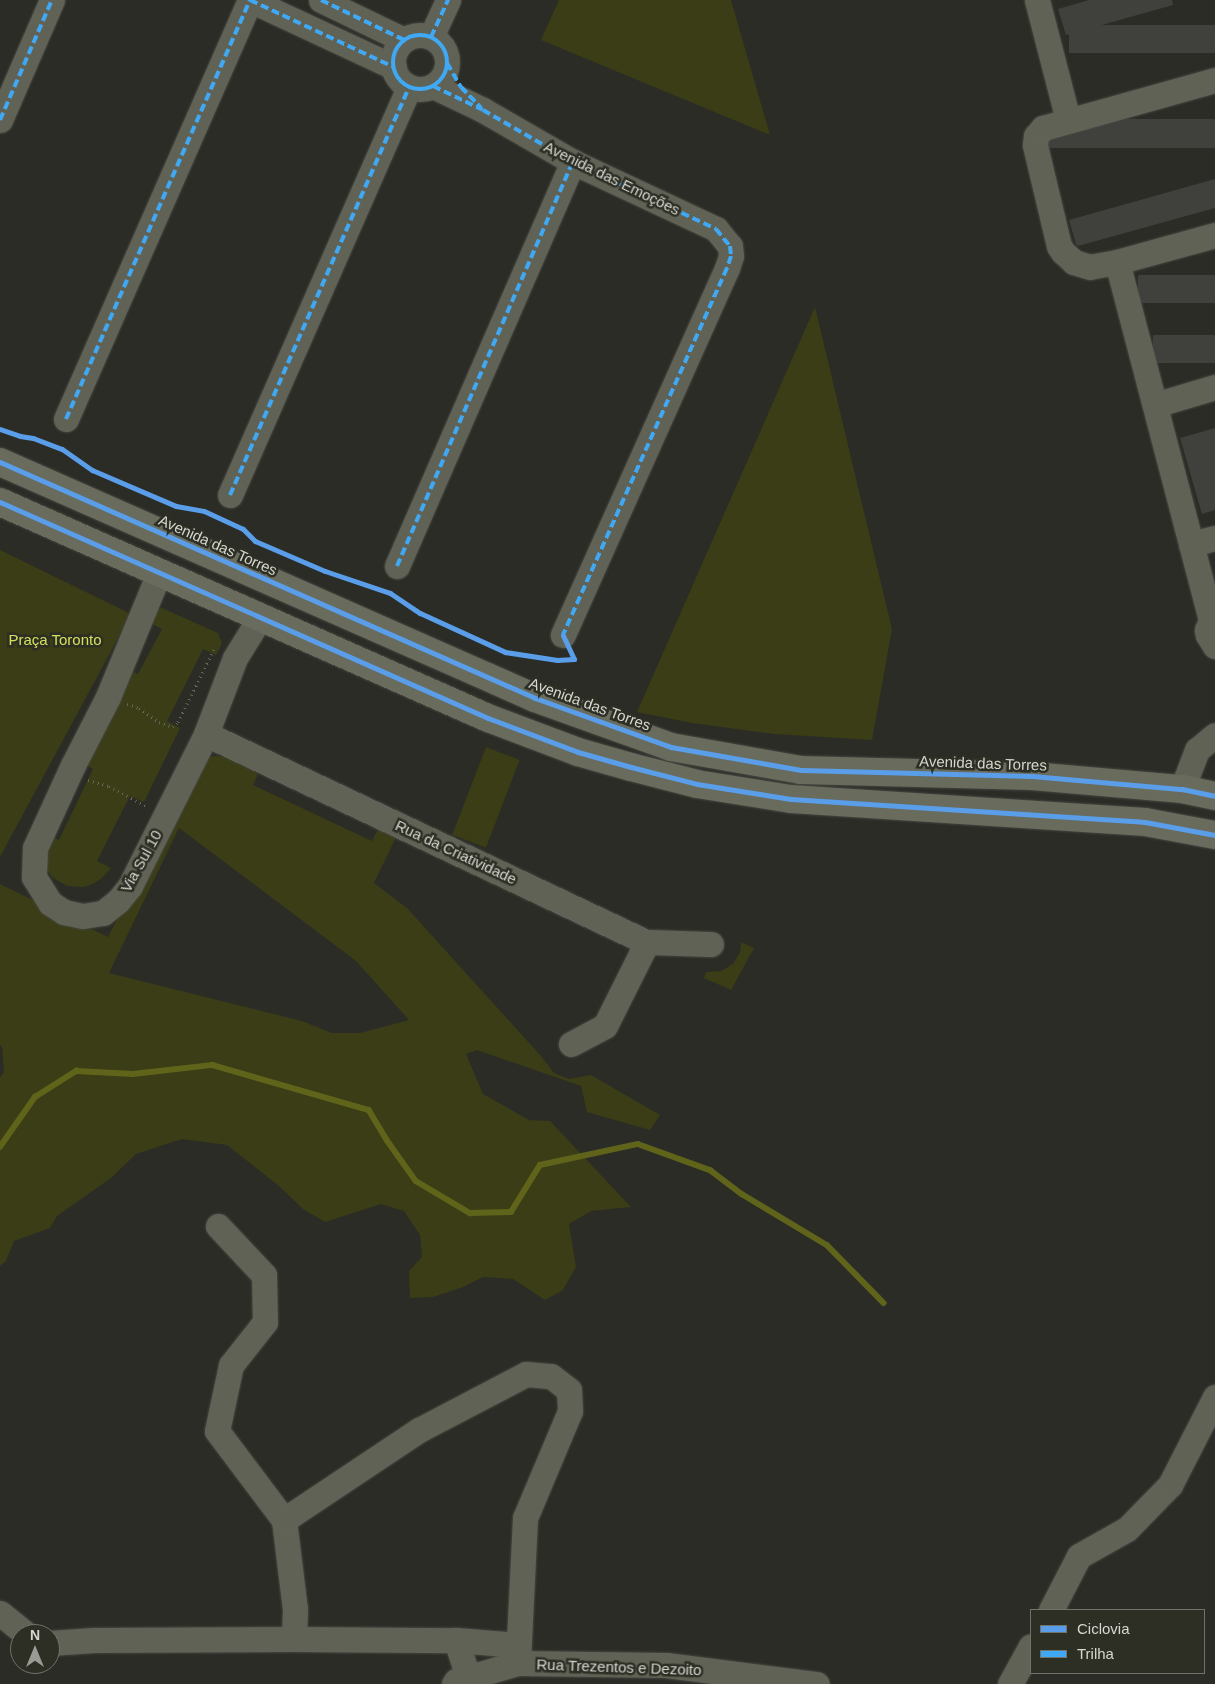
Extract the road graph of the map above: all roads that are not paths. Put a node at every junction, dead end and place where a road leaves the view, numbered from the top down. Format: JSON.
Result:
{"nodes":[{"id":1,"x":52,"y":0,"type":"edge"},
{"id":2,"x":250,"y":0,"type":"edge"},
{"id":3,"x":320,"y":0,"type":"edge"},
{"id":4,"x":448,"y":0,"type":"edge"},
{"id":5,"x":1037,"y":0,"type":"edge"},
{"id":6,"x":431,"y":37,"type":"junction"},
{"id":7,"x":404,"y":40,"type":"junction"},
{"id":8,"x":447,"y":63,"type":"junction"},
{"id":9,"x":394,"y":67,"type":"junction"},
{"id":10,"x":1215,"y":80,"type":"edge"},
{"id":11,"x":421,"y":87,"type":"junction"},
{"id":12,"x":482,"y":110,"type":"junction"},
{"id":13,"x":0,"y":120,"type":"edge"},
{"id":14,"x":1068,"y":120,"type":"junction"},
{"id":15,"x":573,"y":162,"type":"junction"},
{"id":16,"x":1215,"y":235,"type":"edge"},
{"id":17,"x":1117,"y":262,"type":"junction"},
{"id":18,"x":1215,"y":387,"type":"edge"},
{"id":19,"x":1155,"y":405,"type":"junction"},
{"id":20,"x":66,"y":419,"type":"dead end"},
{"id":21,"x":0,"y":462,"type":"edge"},
{"id":22,"x":230,"y":495,"type":"dead end"},
{"id":23,"x":0,"y":502,"type":"edge"},
{"id":24,"x":1203,"y":541,"type":"edge"},
{"id":25,"x":397,"y":566,"type":"dead end"},
{"id":26,"x":159,"y":573,"type":"junction"},
{"id":27,"x":260,"y":616,"type":"junction"},
{"id":28,"x":1213,"y":618,"type":"edge"},
{"id":29,"x":563,"y":635,"type":"dead end"},
{"id":30,"x":1215,"y":646,"type":"edge"},
{"id":31,"x":206,"y":734,"type":"junction"},
{"id":32,"x":1215,"y":735,"type":"edge"},
{"id":33,"x":1182,"y":789,"type":"junction"},
{"id":34,"x":1215,"y":796,"type":"edge"},
{"id":35,"x":1215,"y":835,"type":"edge"},
{"id":36,"x":646,"y":942,"type":"junction"},
{"id":37,"x":712,"y":944,"type":"dead end"},
{"id":38,"x":571,"y":1044,"type":"dead end"},
{"id":39,"x":218,"y":1226,"type":"dead end"},
{"id":40,"x":1215,"y":1396,"type":"edge"},
{"id":41,"x":284,"y":1520,"type":"junction"},
{"id":42,"x":1052,"y":1609,"type":"edge"},
{"id":43,"x":0,"y":1613,"type":"edge"},
{"id":44,"x":14,"y":1624,"type":"edge"},
{"id":45,"x":294,"y":1639,"type":"junction"},
{"id":46,"x":456,"y":1640,"type":"junction"},
{"id":47,"x":60,"y":1642,"type":"edge"},
{"id":48,"x":1030,"y":1648,"type":"edge"},
{"id":49,"x":518,"y":1654,"type":"junction"},
{"id":50,"x":662,"y":1675,"type":"edge"},
{"id":51,"x":461,"y":1681,"type":"edge"},
{"id":52,"x":1011,"y":1683,"type":"edge"},
{"id":53,"x":817,"y":1684,"type":"edge"}],
"edges":[{"from":1,"to":13,"type":"street"},
{"from":2,"to":9,"type":"street","name":"Avenida das Emoções"},
{"from":2,"to":20,"type":"street"},
{"from":3,"to":7,"type":"street"},
{"from":4,"to":6,"type":"street"},
{"from":5,"to":14,"type":"street"},
{"from":6,"to":7,"type":"street"},
{"from":6,"to":8,"type":"street","name":"Avenida das Emoções"},
{"from":7,"to":9,"type":"street"},
{"from":8,"to":11,"type":"street"},
{"from":8,"to":12,"type":"street","name":"Avenida das Emoções"},
{"from":9,"to":11,"type":"street","name":"Avenida das Emoções"},
{"from":10,"to":14,"type":"street"},
{"from":11,"to":12,"type":"street","name":"Avenida das Emoções"},
{"from":11,"to":22,"type":"street"},
{"from":12,"to":15,"type":"street","name":"Avenida das Emoções"},
{"from":14,"to":17,"type":"street"},
{"from":15,"to":25,"type":"street"},
{"from":15,"to":29,"type":"street","name":"Avenida das Emoções"},
{"from":16,"to":17,"type":"street"},
{"from":17,"to":19,"type":"street"},
{"from":18,"to":19,"type":"street"},
{"from":19,"to":24,"type":"street"},
{"from":21,"to":33,"type":"main road","name":"Avenida das Torres"},
{"from":23,"to":26,"type":"main road"},
{"from":24,"to":28,"type":"street"},
{"from":26,"to":27,"type":"main road"},
{"from":26,"to":31,"type":"street","name":"Via Sul 10"},
{"from":27,"to":31,"type":"street","name":"Via Sul 10"},
{"from":27,"to":35,"type":"main road"},
{"from":28,"to":30,"type":"street"},
{"from":31,"to":36,"type":"street","name":"Rua da Criatividade"},
{"from":32,"to":33,"type":"street"},
{"from":33,"to":34,"type":"main road","name":"Avenida das Torres"},
{"from":36,"to":37,"type":"street","name":"Rua da Criatividade"},
{"from":36,"to":38,"type":"street"},
{"from":39,"to":41,"type":"street"},
{"from":40,"to":42,"type":"street"},
{"from":41,"to":45,"type":"street"},
{"from":41,"to":49,"type":"street"},
{"from":43,"to":44,"type":"street"},
{"from":45,"to":46,"type":"street"},
{"from":45,"to":47,"type":"street"},
{"from":46,"to":49,"type":"street"},
{"from":46,"to":51,"type":"street"},
{"from":48,"to":52,"type":"street"},
{"from":49,"to":50,"type":"street","name":"Rua Trezentos e Dezoito"},
{"from":49,"to":51,"type":"street","name":"Rua Trezentos e Dezoito"},
{"from":50,"to":53,"type":"street","name":"Rua Trezentos e Dezoito"}]}
